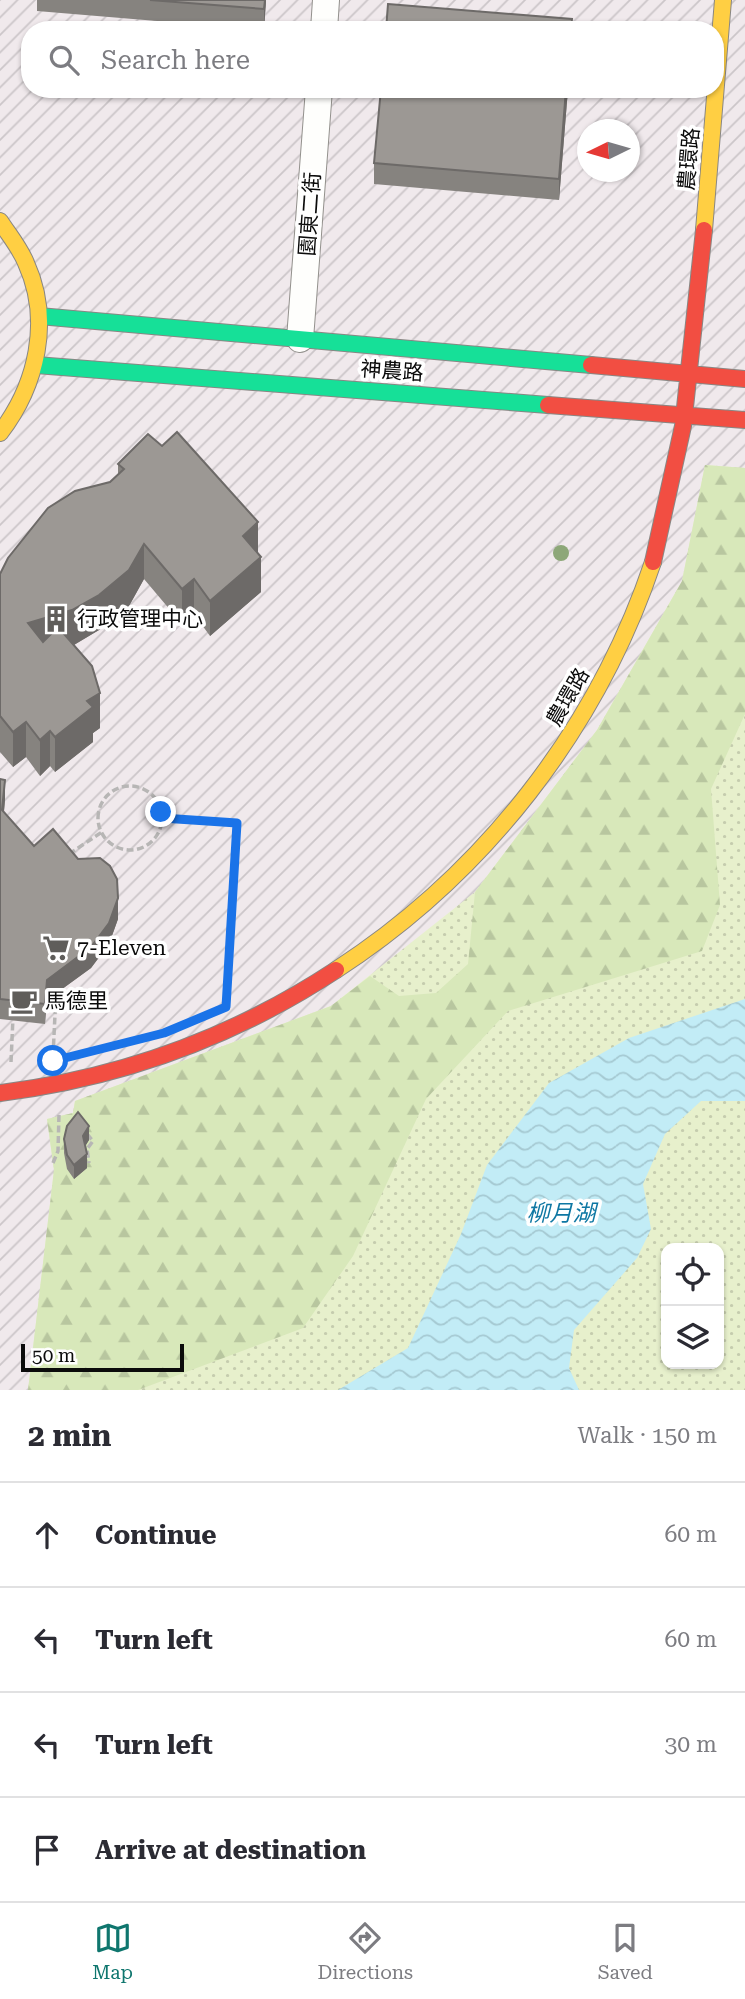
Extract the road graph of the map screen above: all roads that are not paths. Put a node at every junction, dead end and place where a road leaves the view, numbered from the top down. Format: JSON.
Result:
{"nodes":[{"id":1,"x":326,"y":0,"type":"edge"},
{"id":2,"x":723,"y":0,"type":"edge"},
{"id":3,"x":325,"y":21,"type":"edge"},
{"id":4,"x":721,"y":21,"type":"edge"},
{"id":5,"x":318,"y":98,"type":"edge"},
{"id":6,"x":715,"y":98,"type":"edge"},
{"id":7,"x":0,"y":221,"type":"edge"},
{"id":8,"x":40,"y":316,"type":"junction"},
{"id":9,"x":300,"y":339,"type":"junction"},
{"id":10,"x":36,"y":365,"type":"junction"},
{"id":11,"x":692,"y":374,"type":"junction"},
{"id":12,"x":745,"y":379,"type":"edge"},
{"id":13,"x":685,"y":414,"type":"junction"},
{"id":14,"x":745,"y":420,"type":"edge"},
{"id":15,"x":0,"y":433,"type":"edge"},
{"id":16,"x":0,"y":1093,"type":"edge"}],
"edges":[{"from":1,"to":3,"type":"street"},
{"from":2,"to":4,"type":"street","name":"農環路"},
{"from":5,"to":9,"type":"street","name":"園東二街"},
{"from":6,"to":11,"type":"street","name":"農環路"},
{"from":7,"to":8,"type":"street"},
{"from":8,"to":9,"type":"street","name":"神農路"},
{"from":8,"to":10,"type":"street"},
{"from":9,"to":11,"type":"street","name":"神農路"},
{"from":10,"to":13,"type":"street","name":"神農路"},
{"from":10,"to":15,"type":"street"},
{"from":11,"to":12,"type":"street","name":"神農路"},
{"from":11,"to":13,"type":"street","name":"農環路"},
{"from":13,"to":14,"type":"street","name":"神農路"},
{"from":13,"to":16,"type":"street","name":"農環路"}]}
